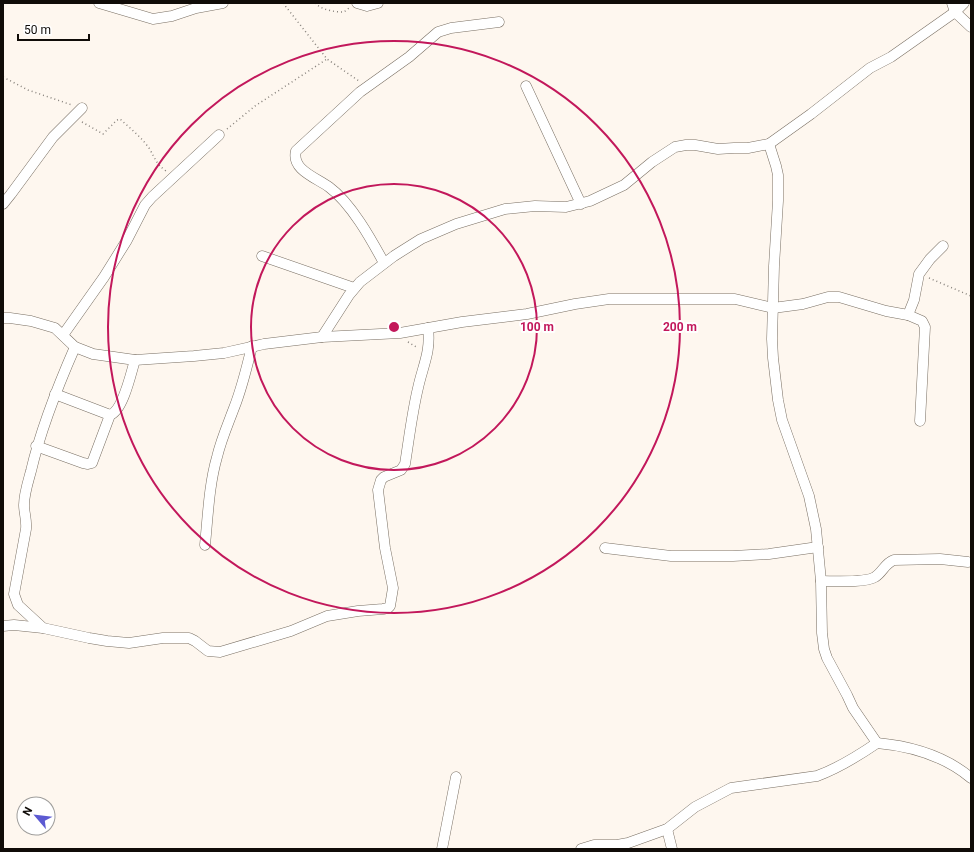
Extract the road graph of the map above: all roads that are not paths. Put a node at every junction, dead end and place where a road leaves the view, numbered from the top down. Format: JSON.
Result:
{"nodes":[{"id":1,"x":98,"y":3,"type":"edge"},
{"id":2,"x":223,"y":3,"type":"edge"},
{"id":3,"x":378,"y":3,"type":"edge"},
{"id":4,"x":964,"y":3,"type":"edge"},
{"id":5,"x":353,"y":5,"type":"edge"},
{"id":6,"x":954,"y":8,"type":"edge"},
{"id":7,"x":499,"y":22,"type":"dead end"},
{"id":8,"x":971,"y":27,"type":"edge"},
{"id":9,"x":526,"y":86,"type":"dead end"},
{"id":10,"x":82,"y":108,"type":"road end"},
{"id":11,"x":219,"y":135,"type":"road end"},
{"id":12,"x":769,"y":144,"type":"junction"},
{"id":13,"x":3,"y":204,"type":"edge"},
{"id":14,"x":580,"y":204,"type":"junction"},
{"id":15,"x":943,"y":246,"type":"dead end"},
{"id":16,"x":262,"y":256,"type":"dead end"},
{"id":17,"x":384,"y":263,"type":"junction"},
{"id":18,"x":354,"y":288,"type":"junction"},
{"id":19,"x":773,"y":308,"type":"junction"},
{"id":20,"x":908,"y":315,"type":"junction"},
{"id":21,"x":3,"y":318,"type":"edge"},
{"id":22,"x":428,"y":328,"type":"junction"},
{"id":23,"x":63,"y":335,"type":"junction"},
{"id":24,"x":322,"y":337,"type":"junction"},
{"id":25,"x":252,"y":346,"type":"junction"},
{"id":26,"x":75,"y":347,"type":"junction"},
{"id":27,"x":136,"y":360,"type":"junction"},
{"id":28,"x":55,"y":394,"type":"junction"},
{"id":29,"x":110,"y":415,"type":"junction"},
{"id":30,"x":920,"y":421,"type":"dead end"},
{"id":31,"x":36,"y":446,"type":"junction"},
{"id":32,"x":206,"y":544,"type":"dead end"},
{"id":33,"x":818,"y":547,"type":"junction"},
{"id":34,"x":605,"y":548,"type":"dead end"},
{"id":35,"x":968,"y":562,"type":"dead end"},
{"id":36,"x":821,"y":581,"type":"junction"},
{"id":37,"x":3,"y":626,"type":"edge"},
{"id":38,"x":43,"y":628,"type":"junction"},
{"id":39,"x":876,"y":743,"type":"junction"},
{"id":40,"x":456,"y":777,"type":"dead end"},
{"id":41,"x":971,"y":778,"type":"edge"},
{"id":42,"x":667,"y":829,"type":"junction"},
{"id":43,"x":442,"y":849,"type":"edge"},
{"id":44,"x":581,"y":849,"type":"edge"},
{"id":45,"x":672,"y":849,"type":"edge"}],
"edges":[{"from":1,"to":2,"type":"street"},
{"from":3,"to":5,"type":"street"},
{"from":4,"to":6,"type":"street"},
{"from":6,"to":8,"type":"street"},
{"from":6,"to":12,"type":"street"},
{"from":7,"to":17,"type":"street"},
{"from":9,"to":14,"type":"street"},
{"from":10,"to":13,"type":"street"},
{"from":11,"to":23,"type":"street"},
{"from":12,"to":14,"type":"street"},
{"from":12,"to":19,"type":"street"},
{"from":14,"to":17,"type":"street"},
{"from":15,"to":20,"type":"street"},
{"from":16,"to":18,"type":"street"},
{"from":17,"to":18,"type":"street"},
{"from":18,"to":24,"type":"street"},
{"from":19,"to":20,"type":"street"},
{"from":19,"to":22,"type":"street"},
{"from":19,"to":33,"type":"street"},
{"from":20,"to":30,"type":"street"},
{"from":21,"to":23,"type":"street"},
{"from":22,"to":24,"type":"street"},
{"from":22,"to":38,"type":"street"},
{"from":23,"to":26,"type":"street"},
{"from":24,"to":25,"type":"street"},
{"from":25,"to":27,"type":"street"},
{"from":25,"to":32,"type":"street"},
{"from":26,"to":27,"type":"street"},
{"from":26,"to":28,"type":"street"},
{"from":27,"to":29,"type":"street"},
{"from":28,"to":29,"type":"street"},
{"from":28,"to":31,"type":"street"},
{"from":29,"to":31,"type":"street"},
{"from":31,"to":38,"type":"street"},
{"from":33,"to":34,"type":"street"},
{"from":33,"to":36,"type":"street"},
{"from":35,"to":36,"type":"street"},
{"from":36,"to":39,"type":"street"},
{"from":37,"to":38,"type":"street"},
{"from":39,"to":41,"type":"street"},
{"from":39,"to":42,"type":"street"},
{"from":40,"to":43,"type":"street"},
{"from":42,"to":44,"type":"street"},
{"from":42,"to":45,"type":"street"}]}
